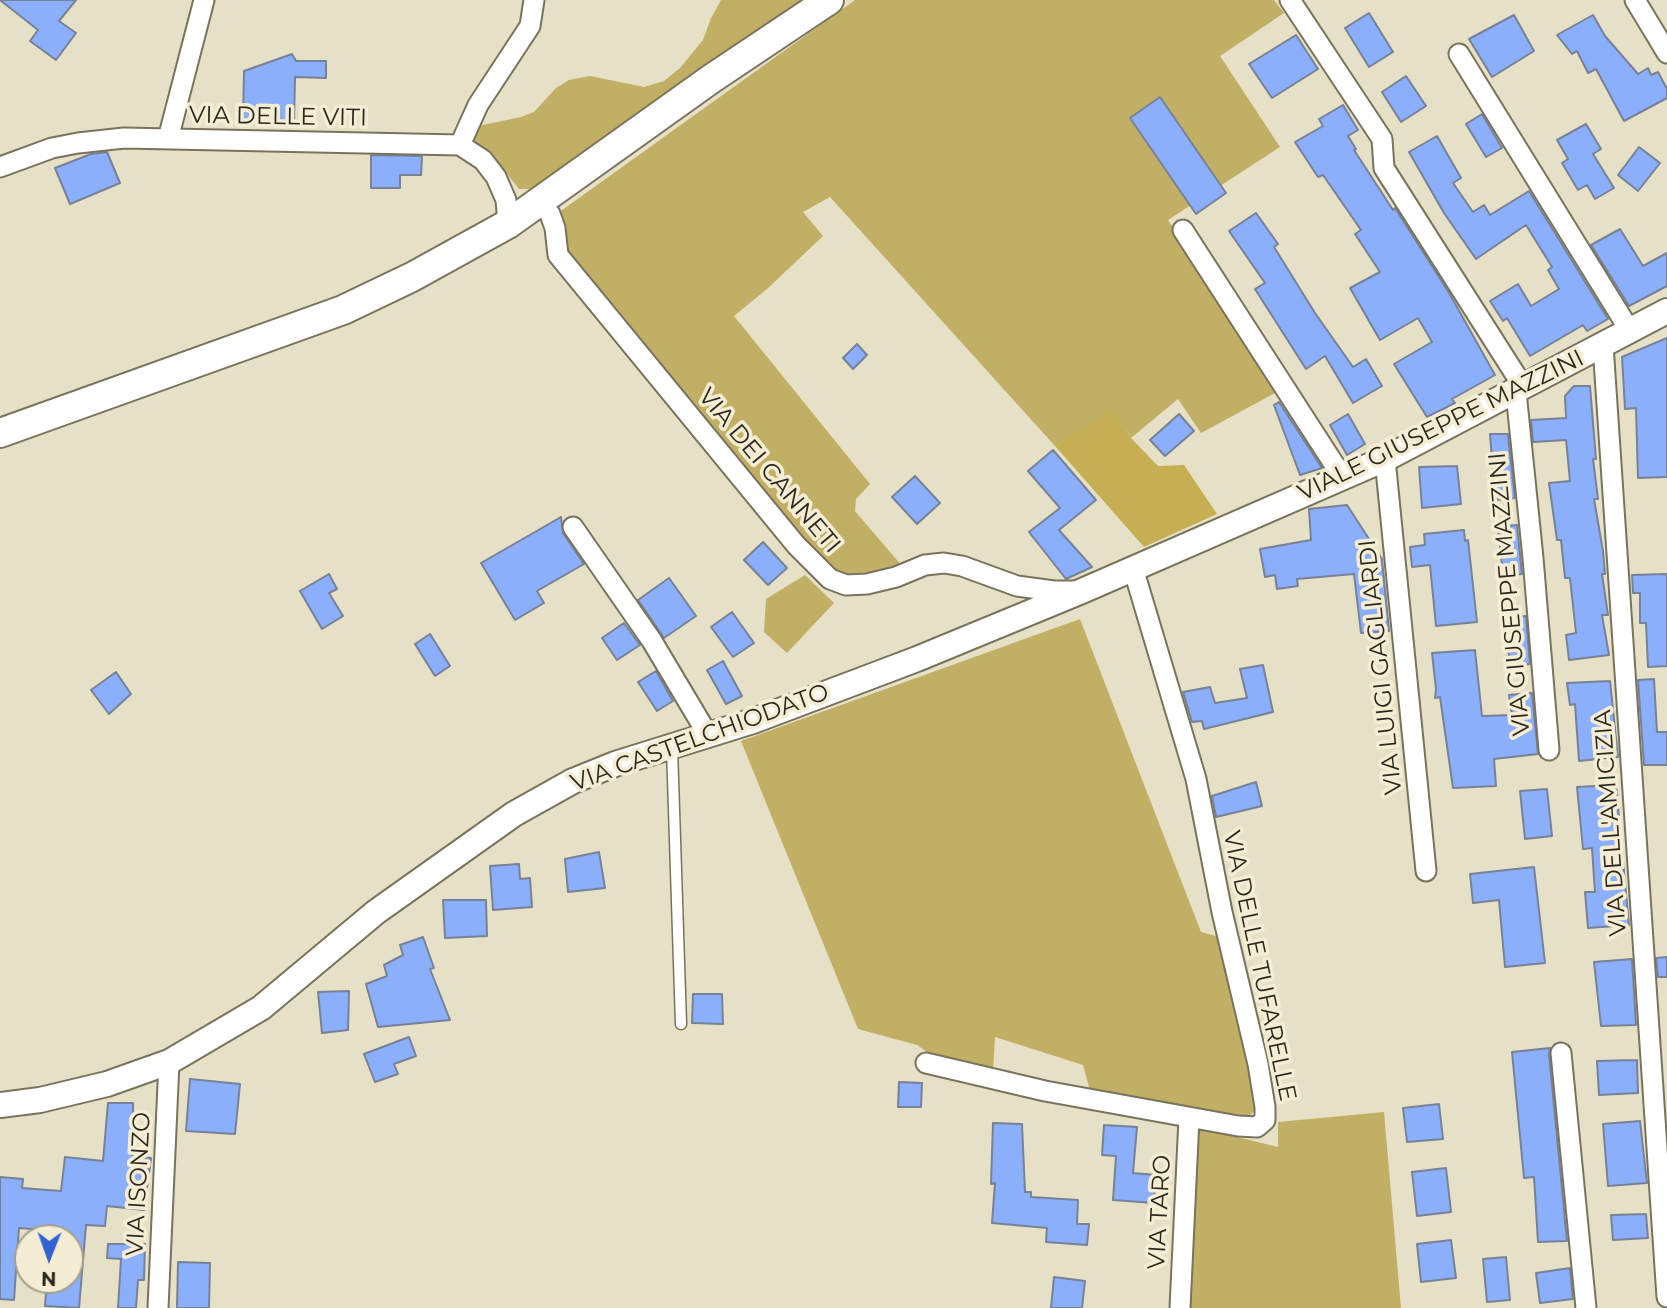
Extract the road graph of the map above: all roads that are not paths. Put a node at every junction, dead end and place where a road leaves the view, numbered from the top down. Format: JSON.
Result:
{"nodes":[{"id":1,"x":204,"y":0,"type":"edge"},
{"id":2,"x":534,"y":0,"type":"edge"},
{"id":3,"x":829,"y":0,"type":"edge"},
{"id":4,"x":1290,"y":0,"type":"edge"},
{"id":5,"x":1635,"y":0,"type":"edge"},
{"id":6,"x":1667,"y":53,"type":"edge"},
{"id":7,"x":1459,"y":54,"type":"dead end"},
{"id":8,"x":168,"y":139,"type":"junction"},
{"id":9,"x":460,"y":145,"type":"junction"},
{"id":10,"x":0,"y":167,"type":"edge"},
{"id":11,"x":550,"y":214,"type":"dead end"},
{"id":12,"x":508,"y":224,"type":"junction"},
{"id":13,"x":1183,"y":230,"type":"dead end"},
{"id":14,"x":1667,"y":311,"type":"edge"},
{"id":15,"x":1630,"y":331,"type":"junction"},
{"id":16,"x":1603,"y":345,"type":"junction"},
{"id":17,"x":1520,"y":390,"type":"junction"},
{"id":18,"x":0,"y":433,"type":"edge"},
{"id":19,"x":1385,"y":459,"type":"junction"},
{"id":20,"x":1343,"y":478,"type":"junction"},
{"id":21,"x":573,"y":527,"type":"dead end"},
{"id":22,"x":1133,"y":568,"type":"junction"},
{"id":23,"x":1082,"y":591,"type":"junction"},
{"id":24,"x":708,"y":735,"type":"junction"},
{"id":25,"x":672,"y":746,"type":"junction"},
{"id":26,"x":1549,"y":750,"type":"dead end"},
{"id":27,"x":1426,"y":871,"type":"dead end"},
{"id":28,"x":681,"y":1024,"type":"dead end"},
{"id":29,"x":1561,"y":1054,"type":"dead end"},
{"id":30,"x":169,"y":1062,"type":"junction"},
{"id":31,"x":926,"y":1063,"type":"dead end"},
{"id":32,"x":0,"y":1105,"type":"edge"},
{"id":33,"x":1189,"y":1118,"type":"junction"},
{"id":34,"x":1667,"y":1297,"type":"edge"},
{"id":35,"x":158,"y":1308,"type":"edge"},
{"id":36,"x":1180,"y":1308,"type":"edge"},
{"id":37,"x":1586,"y":1308,"type":"edge"}],
"edges":[{"from":1,"to":8,"type":"street"},
{"from":2,"to":9,"type":"street"},
{"from":3,"to":12,"type":"main road"},
{"from":4,"to":17,"type":"street"},
{"from":5,"to":6,"type":"street"},
{"from":7,"to":15,"type":"street"},
{"from":8,"to":9,"type":"street","name":"VIA DELLE VITI"},
{"from":8,"to":10,"type":"street","name":"VIA DELLE VITI"},
{"from":9,"to":12,"type":"street"},
{"from":11,"to":23,"type":"street","name":"VIA DEI CANNETI"},
{"from":12,"to":18,"type":"main road"},
{"from":13,"to":20,"type":"street"},
{"from":14,"to":15,"type":"street","name":"VIALE GIUSEPPE MAZZINI"},
{"from":15,"to":16,"type":"street","name":"VIALE GIUSEPPE MAZZINI"},
{"from":16,"to":17,"type":"street","name":"VIALE GIUSEPPE MAZZINI"},
{"from":16,"to":34,"type":"street","name":"VIA DELL'AMICIZIA"},
{"from":17,"to":19,"type":"street","name":"VIALE GIUSEPPE MAZZINI"},
{"from":17,"to":26,"type":"street","name":"VIA GIUSEPPE MAZZINI"},
{"from":19,"to":20,"type":"street","name":"VIALE GIUSEPPE MAZZINI"},
{"from":19,"to":27,"type":"street","name":"VIA LUIGI GAGLIARDI"},
{"from":20,"to":22,"type":"street","name":"VIALE GIUSEPPE MAZZINI"},
{"from":21,"to":24,"type":"street"},
{"from":22,"to":23,"type":"street","name":"VIA CASTELCHIODATO"},
{"from":22,"to":33,"type":"street","name":"VIA DELLE TUFARELLE"},
{"from":23,"to":24,"type":"street","name":"VIA CASTELCHIODATO"},
{"from":24,"to":25,"type":"street","name":"VIA CASTELCHIODATO"},
{"from":25,"to":28,"type":"lane"},
{"from":25,"to":30,"type":"street","name":"VIA CASTELCHIODATO"},
{"from":29,"to":37,"type":"street"},
{"from":30,"to":32,"type":"street","name":"VIA CASTELCHIODATO"},
{"from":30,"to":35,"type":"street","name":"VIA ISONZO"},
{"from":31,"to":33,"type":"street","name":"VIA DELLE TUFARELLE"},
{"from":33,"to":36,"type":"street","name":"VIA TARO"}]}
